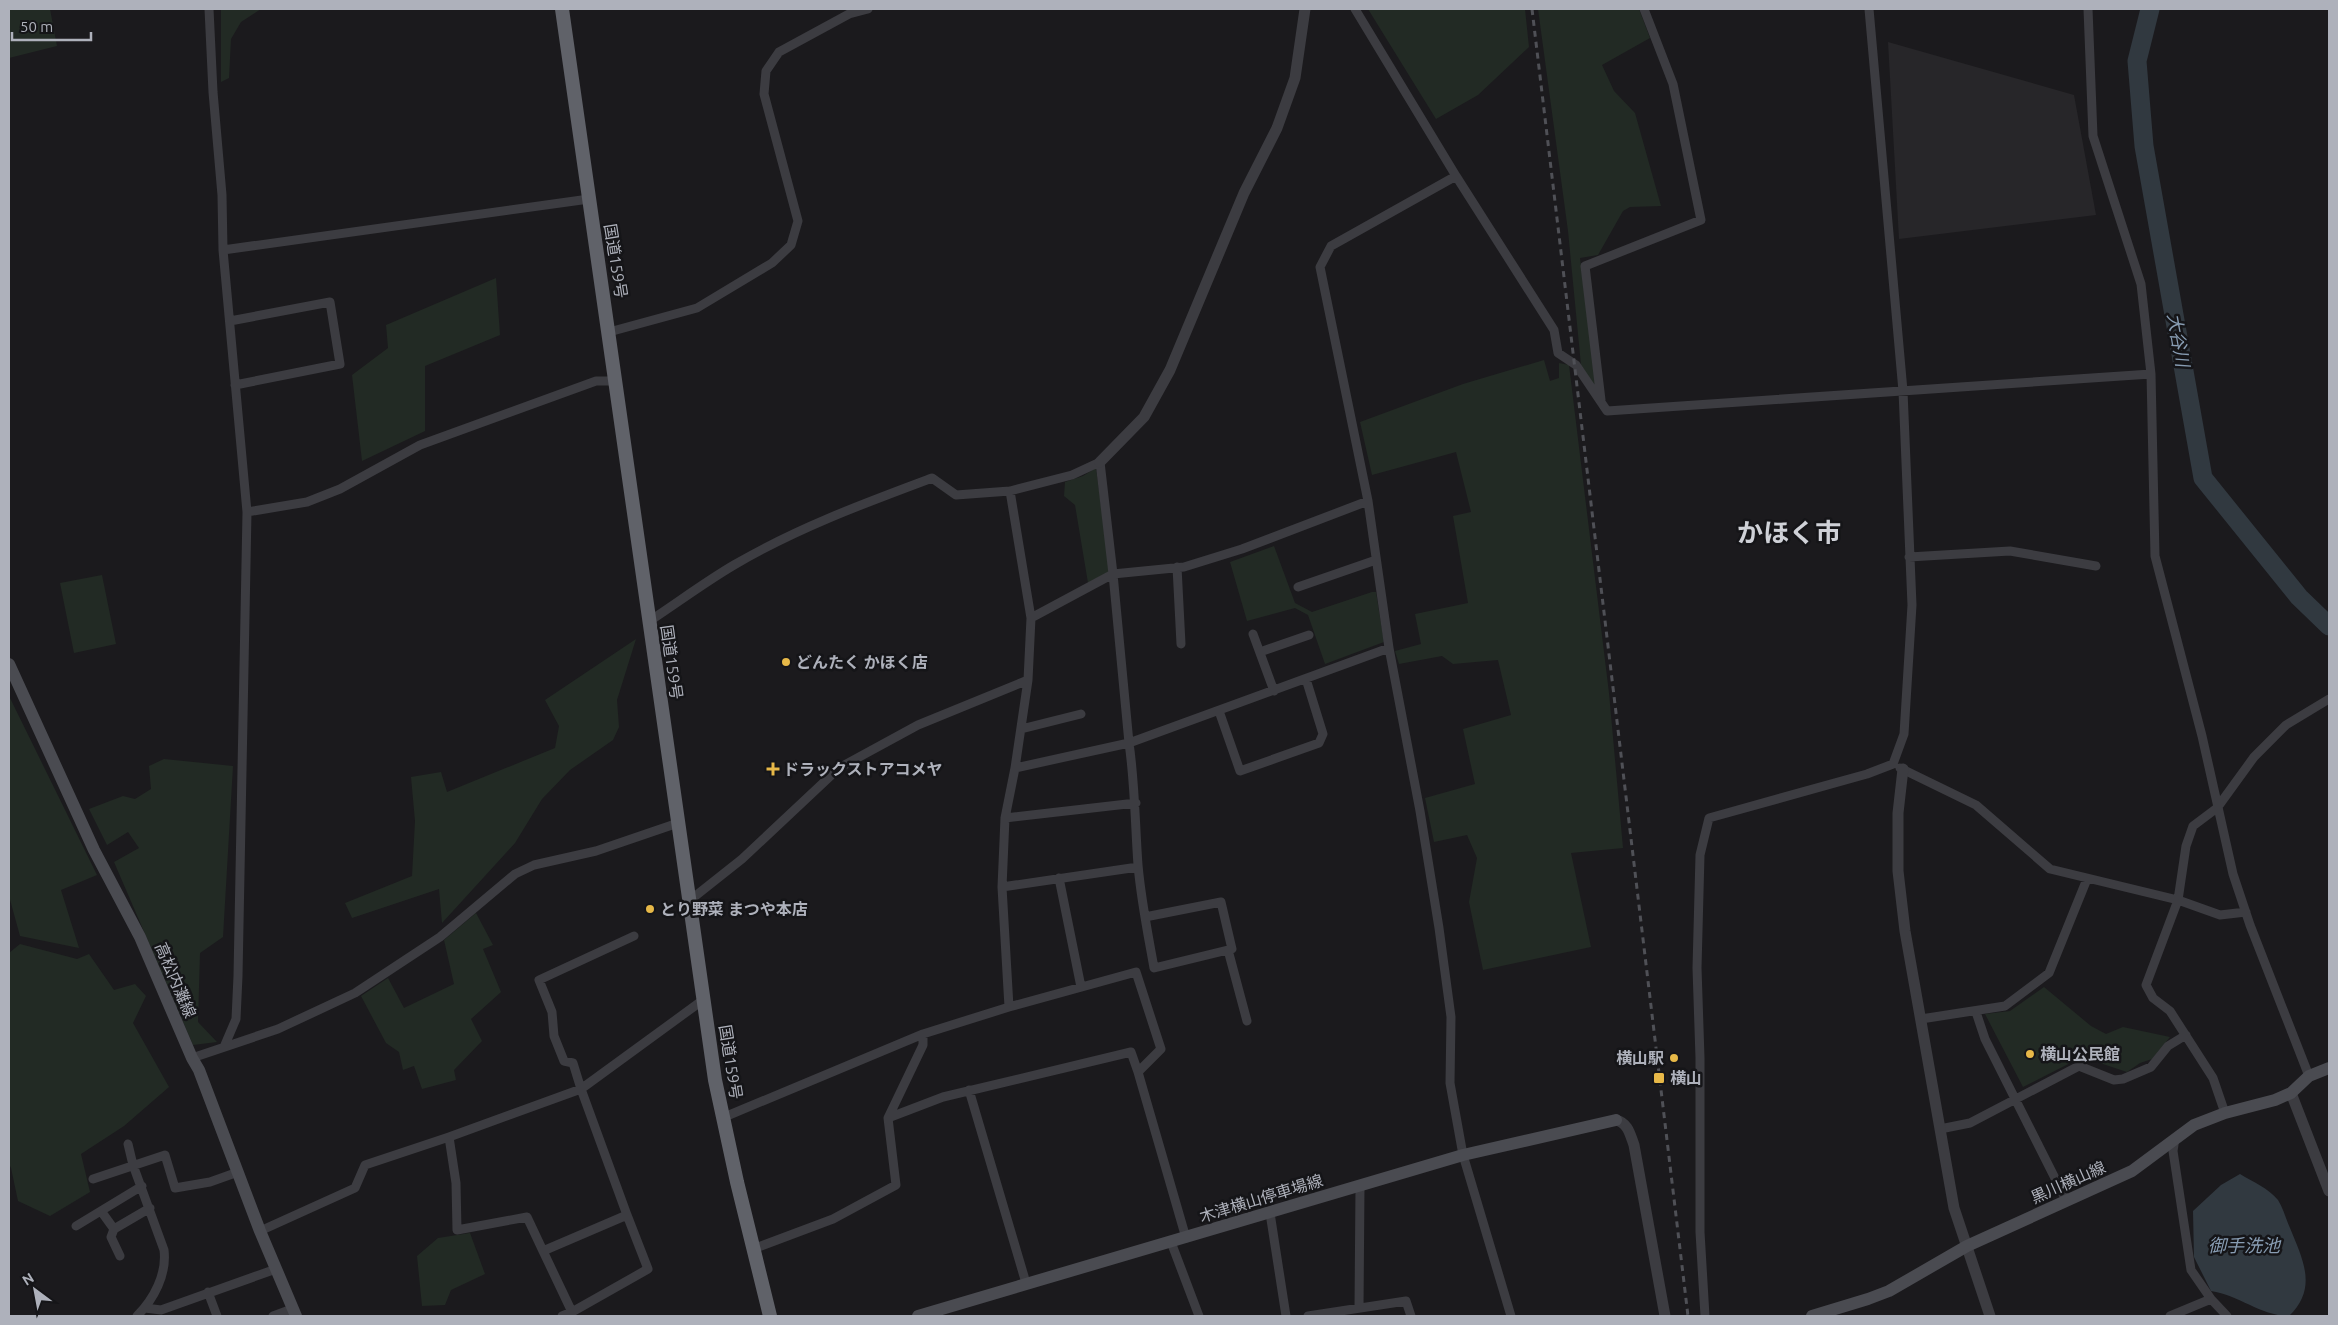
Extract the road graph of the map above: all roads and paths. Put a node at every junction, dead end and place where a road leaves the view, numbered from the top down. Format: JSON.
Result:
{"nodes":[{"id":1,"x":209,"y":9,"type":"edge"},
{"id":2,"x":562,"y":9,"type":"edge"},
{"id":3,"x":868,"y":9,"type":"edge"},
{"id":4,"x":1305,"y":9,"type":"edge"},
{"id":5,"x":1355,"y":9,"type":"edge"},
{"id":6,"x":1644,"y":9,"type":"edge"},
{"id":7,"x":1869,"y":9,"type":"edge"},
{"id":8,"x":2088,"y":9,"type":"edge"},
{"id":9,"x":1456,"y":176,"type":"junction"},
{"id":10,"x":589,"y":199,"type":"junction"},
{"id":11,"x":223,"y":250,"type":"junction"},
{"id":12,"x":230,"y":320,"type":"junction"},
{"id":13,"x":609,"y":332,"type":"junction"},
{"id":14,"x":2151,"y":374,"type":"junction"},
{"id":15,"x":615,"y":381,"type":"junction"},
{"id":16,"x":236,"y":385,"type":"junction"},
{"id":17,"x":1903,"y":391,"type":"junction"},
{"id":18,"x":1601,"y":402,"type":"junction"},
{"id":19,"x":1100,"y":462,"type":"junction"},
{"id":20,"x":1010,"y":491,"type":"junction"},
{"id":21,"x":1368,"y":501,"type":"junction"},
{"id":22,"x":247,"y":512,"type":"junction"},
{"id":23,"x":1910,"y":557,"type":"junction"},
{"id":24,"x":1376,"y":560,"type":"junction"},
{"id":25,"x":2096,"y":566,"type":"dead end"},
{"id":26,"x":1177,"y":567,"type":"junction"},
{"id":27,"x":1113,"y":574,"type":"junction"},
{"id":28,"x":1298,"y":587,"type":"dead end"},
{"id":29,"x":1031,"y":618,"type":"junction"},
{"id":30,"x":648,"y":622,"type":"junction"},
{"id":31,"x":1253,"y":634,"type":"dead end"},
{"id":32,"x":1310,"y":635,"type":"dead end"},
{"id":33,"x":1181,"y":644,"type":"dead end"},
{"id":34,"x":1389,"y":648,"type":"junction"},
{"id":35,"x":1260,"y":652,"type":"junction"},
{"id":36,"x":9,"y":664,"type":"edge"},
{"id":37,"x":1306,"y":679,"type":"junction"},
{"id":38,"x":1028,"y":680,"type":"junction"},
{"id":39,"x":1274,"y":691,"type":"junction"},
{"id":40,"x":2329,"y":699,"type":"edge"},
{"id":41,"x":1219,"y":711,"type":"junction"},
{"id":42,"x":1081,"y":714,"type":"dead end"},
{"id":43,"x":1021,"y":729,"type":"junction"},
{"id":44,"x":1130,"y":743,"type":"junction"},
{"id":45,"x":1898,"y":766,"type":"junction"},
{"id":46,"x":1015,"y":768,"type":"junction"},
{"id":47,"x":1136,"y":803,"type":"junction"},
{"id":48,"x":2217,"y":808,"type":"junction"},
{"id":49,"x":1005,"y":818,"type":"junction"},
{"id":50,"x":678,"y":823,"type":"junction"},
{"id":51,"x":1138,"y":867,"type":"junction"},
{"id":52,"x":1059,"y":878,"type":"junction"},
{"id":53,"x":2087,"y":879,"type":"junction"},
{"id":54,"x":1002,"y":886,"type":"junction"},
{"id":55,"x":2178,"y":900,"type":"junction"},
{"id":56,"x":689,"y":901,"type":"junction"},
{"id":57,"x":2246,"y":912,"type":"junction"},
{"id":58,"x":1145,"y":917,"type":"junction"},
{"id":59,"x":634,"y":936,"type":"dead end"},
{"id":60,"x":1228,"y":950,"type":"junction"},
{"id":61,"x":1154,"y":968,"type":"junction"},
{"id":62,"x":1136,"y":972,"type":"junction"},
{"id":63,"x":1081,"y":987,"type":"junction"},
{"id":64,"x":703,"y":1000,"type":"junction"},
{"id":65,"x":1009,"y":1006,"type":"junction"},
{"id":66,"x":1976,"y":1012,"type":"junction"},
{"id":67,"x":1921,"y":1018,"type":"junction"},
{"id":68,"x":1247,"y":1021,"type":"dead end"},
{"id":69,"x":923,"y":1034,"type":"junction"},
{"id":70,"x":2186,"y":1035,"type":"junction"},
{"id":71,"x":224,"y":1047,"type":"junction"},
{"id":72,"x":192,"y":1058,"type":"junction"},
{"id":73,"x":2329,"y":1068,"type":"edge"},
{"id":74,"x":1138,"y":1072,"type":"junction"},
{"id":75,"x":2309,"y":1076,"type":"junction"},
{"id":76,"x":581,"y":1089,"type":"junction"},
{"id":77,"x":969,"y":1090,"type":"junction"},
{"id":78,"x":2291,"y":1093,"type":"junction"},
{"id":79,"x":2016,"y":1098,"type":"junction"},
{"id":80,"x":2224,"y":1113,"type":"junction"},
{"id":81,"x":722,"y":1118,"type":"junction"},
{"id":82,"x":888,"y":1118,"type":"junction"},
{"id":83,"x":1616,"y":1120,"type":"joint"},
{"id":84,"x":1940,"y":1129,"type":"junction"},
{"id":85,"x":449,"y":1137,"type":"junction"},
{"id":86,"x":2176,"y":1138,"type":"junction"},
{"id":87,"x":128,"y":1144,"type":"dead end"},
{"id":88,"x":1463,"y":1156,"type":"junction"},
{"id":89,"x":133,"y":1165,"type":"junction"},
{"id":90,"x":238,"y":1172,"type":"junction"},
{"id":91,"x":93,"y":1179,"type":"dead end"},
{"id":92,"x":142,"y":1186,"type":"junction"},
{"id":93,"x":1360,"y":1186,"type":"junction"},
{"id":94,"x":2329,"y":1191,"type":"edge"},
{"id":95,"x":2066,"y":1200,"type":"junction"},
{"id":96,"x":150,"y":1208,"type":"junction"},
{"id":97,"x":101,"y":1211,"type":"junction"},
{"id":98,"x":1270,"y":1213,"type":"junction"},
{"id":99,"x":627,"y":1215,"type":"junction"},
{"id":100,"x":76,"y":1226,"type":"dead end"},
{"id":101,"x":114,"y":1229,"type":"junction"},
{"id":102,"x":260,"y":1231,"type":"junction"},
{"id":103,"x":1186,"y":1238,"type":"junction"},
{"id":104,"x":1171,"y":1242,"type":"junction"},
{"id":105,"x":1967,"y":1246,"type":"junction"},
{"id":106,"x":754,"y":1249,"type":"junction"},
{"id":107,"x":543,"y":1251,"type":"junction"},
{"id":108,"x":120,"y":1256,"type":"dead end"},
{"id":109,"x":276,"y":1269,"type":"junction"},
{"id":110,"x":1026,"y":1283,"type":"junction"},
{"id":111,"x":208,"y":1292,"type":"junction"},
{"id":112,"x":2212,"y":1299,"type":"junction"},
{"id":113,"x":1359,"y":1308,"type":"junction"},
{"id":114,"x":146,"y":1312,"type":"edge"},
{"id":115,"x":572,"y":1312,"type":"junction"},
{"id":116,"x":294,"y":1313,"type":"edge"},
{"id":117,"x":137,"y":1316,"type":"edge"},
{"id":118,"x":217,"y":1316,"type":"edge"},
{"id":119,"x":273,"y":1316,"type":"edge"},
{"id":120,"x":562,"y":1316,"type":"edge"},
{"id":121,"x":770,"y":1316,"type":"edge"},
{"id":122,"x":918,"y":1316,"type":"edge"},
{"id":123,"x":1199,"y":1316,"type":"edge"},
{"id":124,"x":1286,"y":1316,"type":"edge"},
{"id":125,"x":1308,"y":1316,"type":"edge"},
{"id":126,"x":1411,"y":1316,"type":"edge"},
{"id":127,"x":1511,"y":1316,"type":"edge"},
{"id":128,"x":1665,"y":1316,"type":"edge"},
{"id":129,"x":1705,"y":1316,"type":"edge"},
{"id":130,"x":1812,"y":1316,"type":"edge"},
{"id":131,"x":1990,"y":1316,"type":"edge"},
{"id":132,"x":2170,"y":1316,"type":"edge"},
{"id":133,"x":2227,"y":1316,"type":"edge"}],
"edges":[{"from":1,"to":11,"type":"street"},
{"from":2,"to":10,"type":"highway","name":"国道159号"},
{"from":3,"to":13,"type":"street"},
{"from":4,"to":19,"type":"street"},
{"from":5,"to":9,"type":"street"},
{"from":6,"to":18,"type":"street"},
{"from":7,"to":17,"type":"street"},
{"from":8,"to":14,"type":"street"},
{"from":9,"to":18,"type":"street"},
{"from":9,"to":21,"type":"street"},
{"from":10,"to":11,"type":"street"},
{"from":10,"to":13,"type":"highway","name":"国道159号"},
{"from":11,"to":12,"type":"street"},
{"from":12,"to":16,"type":"street"},
{"from":12,"to":16,"type":"street"},
{"from":13,"to":15,"type":"highway","name":"国道159号"},
{"from":14,"to":17,"type":"street"},
{"from":14,"to":48,"type":"street"},
{"from":15,"to":22,"type":"street"},
{"from":15,"to":30,"type":"highway","name":"国道159号"},
{"from":16,"to":22,"type":"street"},
{"from":17,"to":18,"type":"street"},
{"from":17,"to":23,"type":"street"},
{"from":19,"to":20,"type":"street"},
{"from":19,"to":27,"type":"street"},
{"from":20,"to":29,"type":"street"},
{"from":20,"to":30,"type":"street"},
{"from":21,"to":24,"type":"street"},
{"from":21,"to":26,"type":"street"},
{"from":22,"to":71,"type":"street"},
{"from":23,"to":25,"type":"street"},
{"from":23,"to":45,"type":"street"},
{"from":24,"to":28,"type":"street"},
{"from":24,"to":34,"type":"street"},
{"from":26,"to":27,"type":"street"},
{"from":26,"to":33,"type":"street"},
{"from":27,"to":29,"type":"street"},
{"from":27,"to":44,"type":"street"},
{"from":29,"to":38,"type":"street"},
{"from":30,"to":50,"type":"highway","name":"国道159号"},
{"from":31,"to":35,"type":"street"},
{"from":32,"to":35,"type":"street"},
{"from":34,"to":37,"type":"street"},
{"from":34,"to":88,"type":"street"},
{"from":35,"to":39,"type":"street"},
{"from":36,"to":72,"type":"main road","name":"高松内灘線"},
{"from":37,"to":39,"type":"street"},
{"from":37,"to":41,"type":"street"},
{"from":38,"to":43,"type":"street"},
{"from":38,"to":56,"type":"street"},
{"from":39,"to":41,"type":"street"},
{"from":40,"to":48,"type":"street"},
{"from":41,"to":44,"type":"street"},
{"from":42,"to":43,"type":"street"},
{"from":43,"to":46,"type":"street"},
{"from":44,"to":46,"type":"street"},
{"from":44,"to":47,"type":"street"},
{"from":45,"to":53,"type":"street"},
{"from":45,"to":67,"type":"street"},
{"from":45,"to":129,"type":"street"},
{"from":46,"to":49,"type":"street"},
{"from":47,"to":49,"type":"street"},
{"from":47,"to":51,"type":"street"},
{"from":48,"to":55,"type":"street"},
{"from":48,"to":57,"type":"street"},
{"from":49,"to":54,"type":"street"},
{"from":50,"to":56,"type":"highway","name":"国道159号"},
{"from":50,"to":71,"type":"street"},
{"from":51,"to":52,"type":"street"},
{"from":51,"to":58,"type":"street"},
{"from":52,"to":54,"type":"street"},
{"from":52,"to":63,"type":"street"},
{"from":53,"to":55,"type":"street"},
{"from":53,"to":66,"type":"street"},
{"from":54,"to":65,"type":"street"},
{"from":55,"to":57,"type":"street"},
{"from":55,"to":70,"type":"street"},
{"from":56,"to":64,"type":"highway","name":"国道159号"},
{"from":57,"to":75,"type":"street"},
{"from":58,"to":60,"type":"street"},
{"from":58,"to":61,"type":"street"},
{"from":59,"to":76,"type":"street"},
{"from":60,"to":61,"type":"street"},
{"from":60,"to":68,"type":"street"},
{"from":61,"to":62,"type":"street"},
{"from":62,"to":63,"type":"street"},
{"from":62,"to":74,"type":"street"},
{"from":63,"to":65,"type":"street"},
{"from":64,"to":76,"type":"street"},
{"from":64,"to":81,"type":"highway","name":"国道159号"},
{"from":65,"to":69,"type":"street"},
{"from":66,"to":67,"type":"street"},
{"from":66,"to":79,"type":"street"},
{"from":67,"to":84,"type":"street"},
{"from":69,"to":81,"type":"street"},
{"from":69,"to":82,"type":"street"},
{"from":70,"to":79,"type":"street"},
{"from":70,"to":80,"type":"street"},
{"from":71,"to":72,"type":"street"},
{"from":72,"to":90,"type":"main road","name":"高松内灘線"},
{"from":73,"to":75,"type":"main road","name":"黒川横山線"},
{"from":74,"to":77,"type":"street"},
{"from":74,"to":103,"type":"street"},
{"from":75,"to":78,"type":"main road","name":"黒川横山線"},
{"from":76,"to":85,"type":"street"},
{"from":76,"to":99,"type":"street"},
{"from":77,"to":82,"type":"street"},
{"from":77,"to":110,"type":"street"},
{"from":78,"to":80,"type":"main road","name":"黒川横山線"},
{"from":78,"to":94,"type":"street"},
{"from":79,"to":84,"type":"street"},
{"from":79,"to":95,"type":"street"},
{"from":80,"to":86,"type":"main road","name":"黒川横山線"},
{"from":81,"to":106,"type":"highway","name":"国道159号"},
{"from":82,"to":106,"type":"street"},
{"from":83,"to":88,"type":"main road","name":"木津横山停車場線"},
{"from":83,"to":128,"type":"street"},
{"from":84,"to":105,"type":"street"},
{"from":85,"to":102,"type":"street"},
{"from":85,"to":107,"type":"street"},
{"from":86,"to":95,"type":"main road","name":"黒川横山線"},
{"from":86,"to":112,"type":"street"},
{"from":87,"to":89,"type":"street"},
{"from":88,"to":93,"type":"main road","name":"木津横山停車場線"},
{"from":88,"to":127,"type":"street"},
{"from":89,"to":90,"type":"street"},
{"from":89,"to":91,"type":"street"},
{"from":89,"to":92,"type":"street"},
{"from":90,"to":102,"type":"main road","name":"高松内灘線"},
{"from":92,"to":96,"type":"street"},
{"from":92,"to":97,"type":"street"},
{"from":93,"to":98,"type":"main road","name":"木津横山停車場線"},
{"from":93,"to":113,"type":"street"},
{"from":95,"to":105,"type":"main road","name":"黒川横山線"},
{"from":96,"to":101,"type":"street"},
{"from":96,"to":114,"type":"street"},
{"from":97,"to":100,"type":"street"},
{"from":97,"to":101,"type":"street"},
{"from":98,"to":103,"type":"main road","name":"木津横山停車場線"},
{"from":98,"to":124,"type":"street"},
{"from":99,"to":107,"type":"street"},
{"from":99,"to":115,"type":"street"},
{"from":101,"to":108,"type":"street"},
{"from":102,"to":109,"type":"main road","name":"高松内灘線"},
{"from":103,"to":104,"type":"main road","name":"木津横山停車場線"},
{"from":104,"to":110,"type":"main road","name":"木津横山停車場線"},
{"from":104,"to":123,"type":"street"},
{"from":105,"to":130,"type":"main road","name":"黒川横山線"},
{"from":105,"to":131,"type":"street"},
{"from":106,"to":121,"type":"highway","name":"国道159号"},
{"from":107,"to":115,"type":"street"},
{"from":109,"to":111,"type":"street"},
{"from":109,"to":116,"type":"main road","name":"高松内灘線"},
{"from":110,"to":122,"type":"main road","name":"木津横山停車場線"},
{"from":111,"to":114,"type":"street"},
{"from":111,"to":118,"type":"street"},
{"from":112,"to":132,"type":"street"},
{"from":112,"to":133,"type":"street"},
{"from":113,"to":125,"type":"street"},
{"from":113,"to":126,"type":"street"},
{"from":114,"to":117,"type":"street"},
{"from":115,"to":120,"type":"street"},
{"from":116,"to":119,"type":"street"}]}
